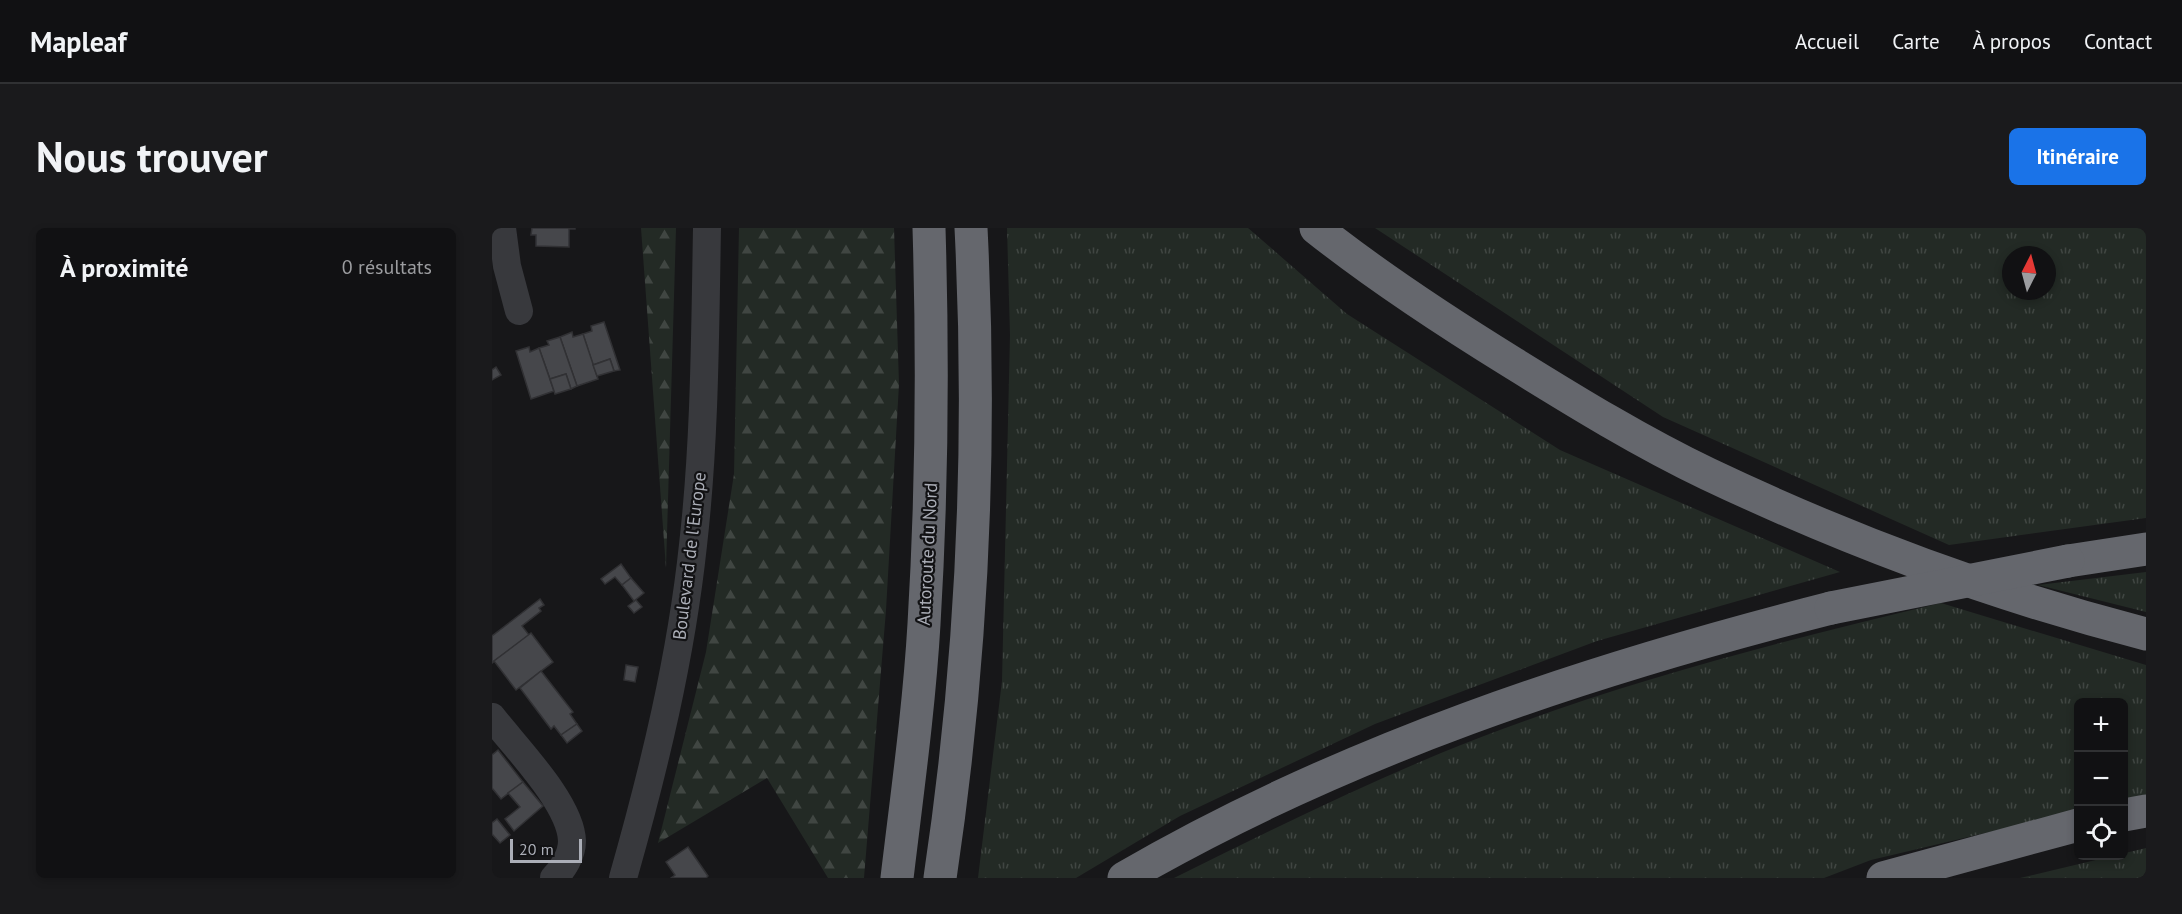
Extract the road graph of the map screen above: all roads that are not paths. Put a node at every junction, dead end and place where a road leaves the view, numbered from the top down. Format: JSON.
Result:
{"nodes":[{"id":1,"x":502,"y":228,"type":"edge"},
{"id":2,"x":707,"y":228,"type":"edge"},
{"id":3,"x":929,"y":228,"type":"edge"},
{"id":4,"x":971,"y":228,"type":"edge"},
{"id":5,"x":1316,"y":228,"type":"edge"},
{"id":6,"x":519,"y":311,"type":"dead end"},
{"id":7,"x":2146,"y":549,"type":"edge"},
{"id":8,"x":2146,"y":634,"type":"edge"},
{"id":9,"x":492,"y":717,"type":"edge"},
{"id":10,"x":2146,"y":811,"type":"edge"},
{"id":11,"x":2128,"y":814,"type":"edge"},
{"id":12,"x":2074,"y":826,"type":"edge"},
{"id":13,"x":554,"y":878,"type":"edge"},
{"id":14,"x":623,"y":878,"type":"edge"},
{"id":15,"x":897,"y":878,"type":"edge"},
{"id":16,"x":940,"y":878,"type":"edge"},
{"id":17,"x":1125,"y":878,"type":"edge"},
{"id":18,"x":1883,"y":878,"type":"edge"}],
"edges":[{"from":1,"to":6,"type":"street"},
{"from":2,"to":14,"type":"street","name":"Boulevard de l'Europe"},
{"from":3,"to":15,"type":"highway","name":"Autoroute du Nord"},
{"from":4,"to":16,"type":"highway"},
{"from":5,"to":8,"type":"highway"},
{"from":7,"to":17,"type":"highway","bridge":true},
{"from":9,"to":13,"type":"street"},
{"from":10,"to":11,"type":"highway"},
{"from":12,"to":18,"type":"highway"}]}
